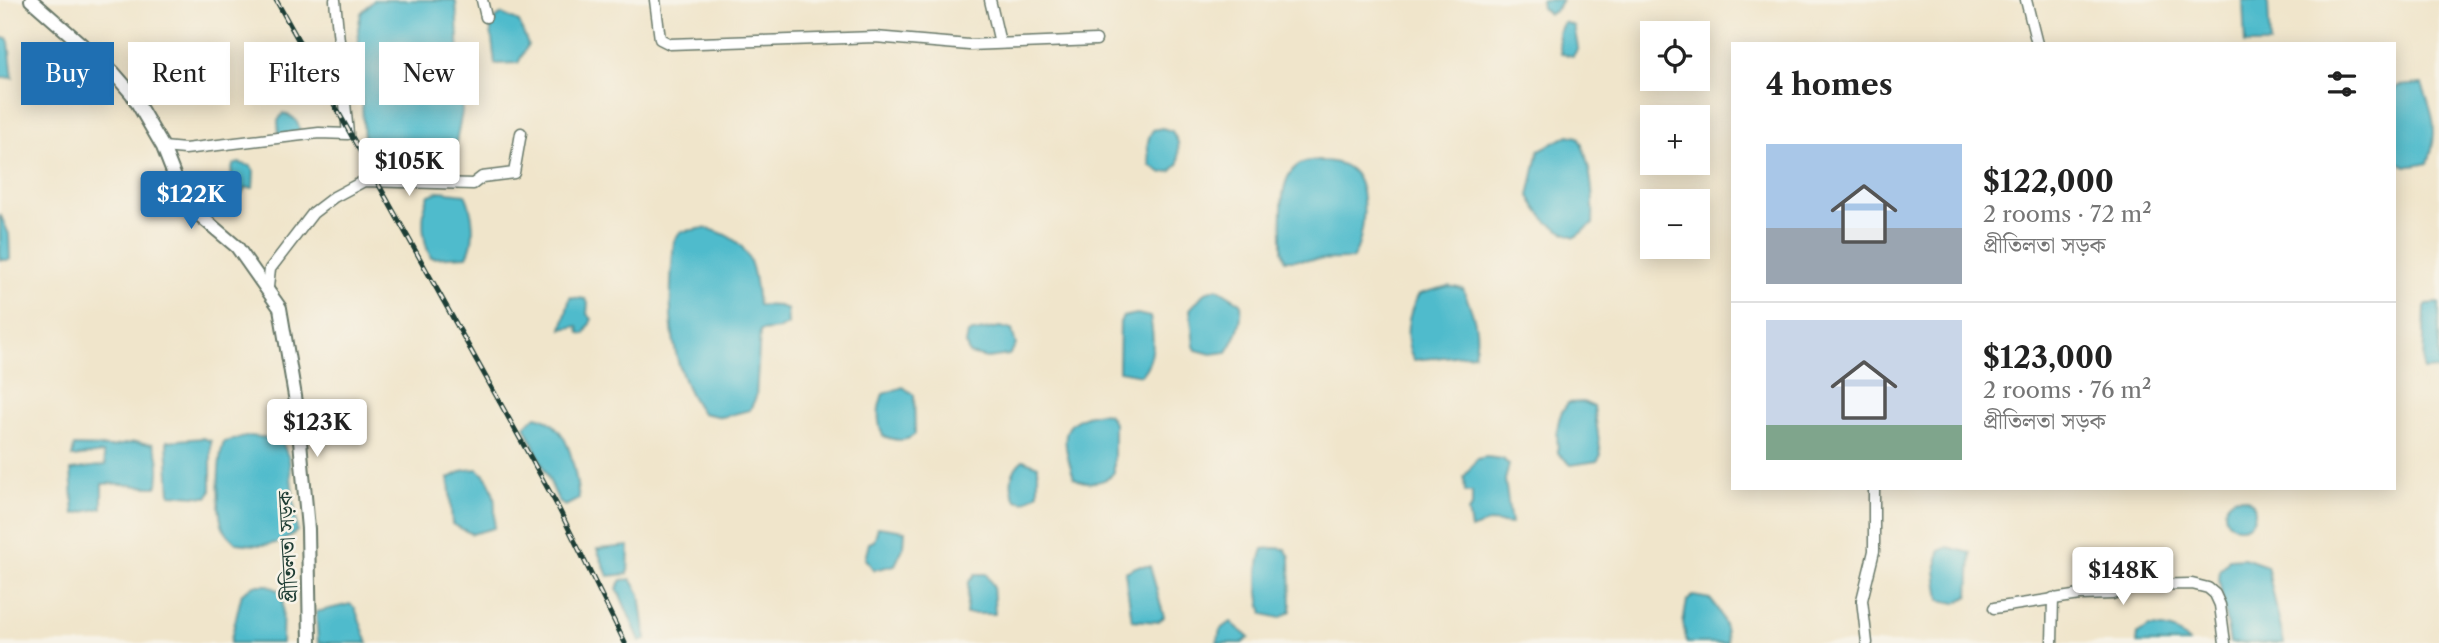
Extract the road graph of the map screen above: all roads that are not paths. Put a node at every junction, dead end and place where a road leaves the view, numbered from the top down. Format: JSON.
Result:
{"nodes":[{"id":1,"x":31,"y":0,"type":"edge"},
{"id":2,"x":335,"y":0,"type":"edge"},
{"id":3,"x":482,"y":0,"type":"edge"},
{"id":4,"x":655,"y":0,"type":"edge"},
{"id":5,"x":990,"y":0,"type":"edge"},
{"id":6,"x":2026,"y":0,"type":"edge"},
{"id":7,"x":486,"y":17,"type":"dead end"},
{"id":8,"x":1096,"y":40,"type":"dead end"},
{"id":9,"x":2036,"y":42,"type":"edge"},
{"id":10,"x":1000,"y":43,"type":"junction"},
{"id":11,"x":522,"y":133,"type":"dead end"},
{"id":12,"x":163,"y":147,"type":"junction"},
{"id":13,"x":268,"y":287,"type":"junction"},
{"id":14,"x":1874,"y":490,"type":"edge"},
{"id":15,"x":2053,"y":598,"type":"junction"},
{"id":16,"x":1994,"y":608,"type":"dead end"},
{"id":17,"x":310,"y":643,"type":"edge"},
{"id":18,"x":1867,"y":643,"type":"edge"},
{"id":19,"x":2052,"y":643,"type":"edge"},
{"id":20,"x":2225,"y":643,"type":"edge"}],
"edges":[{"from":1,"to":12,"type":"main road","name":"প্রীতিলতা সড়ক"},
{"from":2,"to":12,"type":"street"},
{"from":3,"to":7,"type":"street"},
{"from":4,"to":10,"type":"street"},
{"from":5,"to":10,"type":"street"},
{"from":6,"to":9,"type":"street"},
{"from":8,"to":10,"type":"street"},
{"from":11,"to":13,"type":"street"},
{"from":12,"to":13,"type":"main road","name":"প্রীতিলতা সড়ক"},
{"from":13,"to":17,"type":"main road","name":"প্রীতিলতা সড়ক"},
{"from":14,"to":18,"type":"street"},
{"from":15,"to":16,"type":"street"},
{"from":15,"to":19,"type":"street"},
{"from":15,"to":20,"type":"street"}]}
